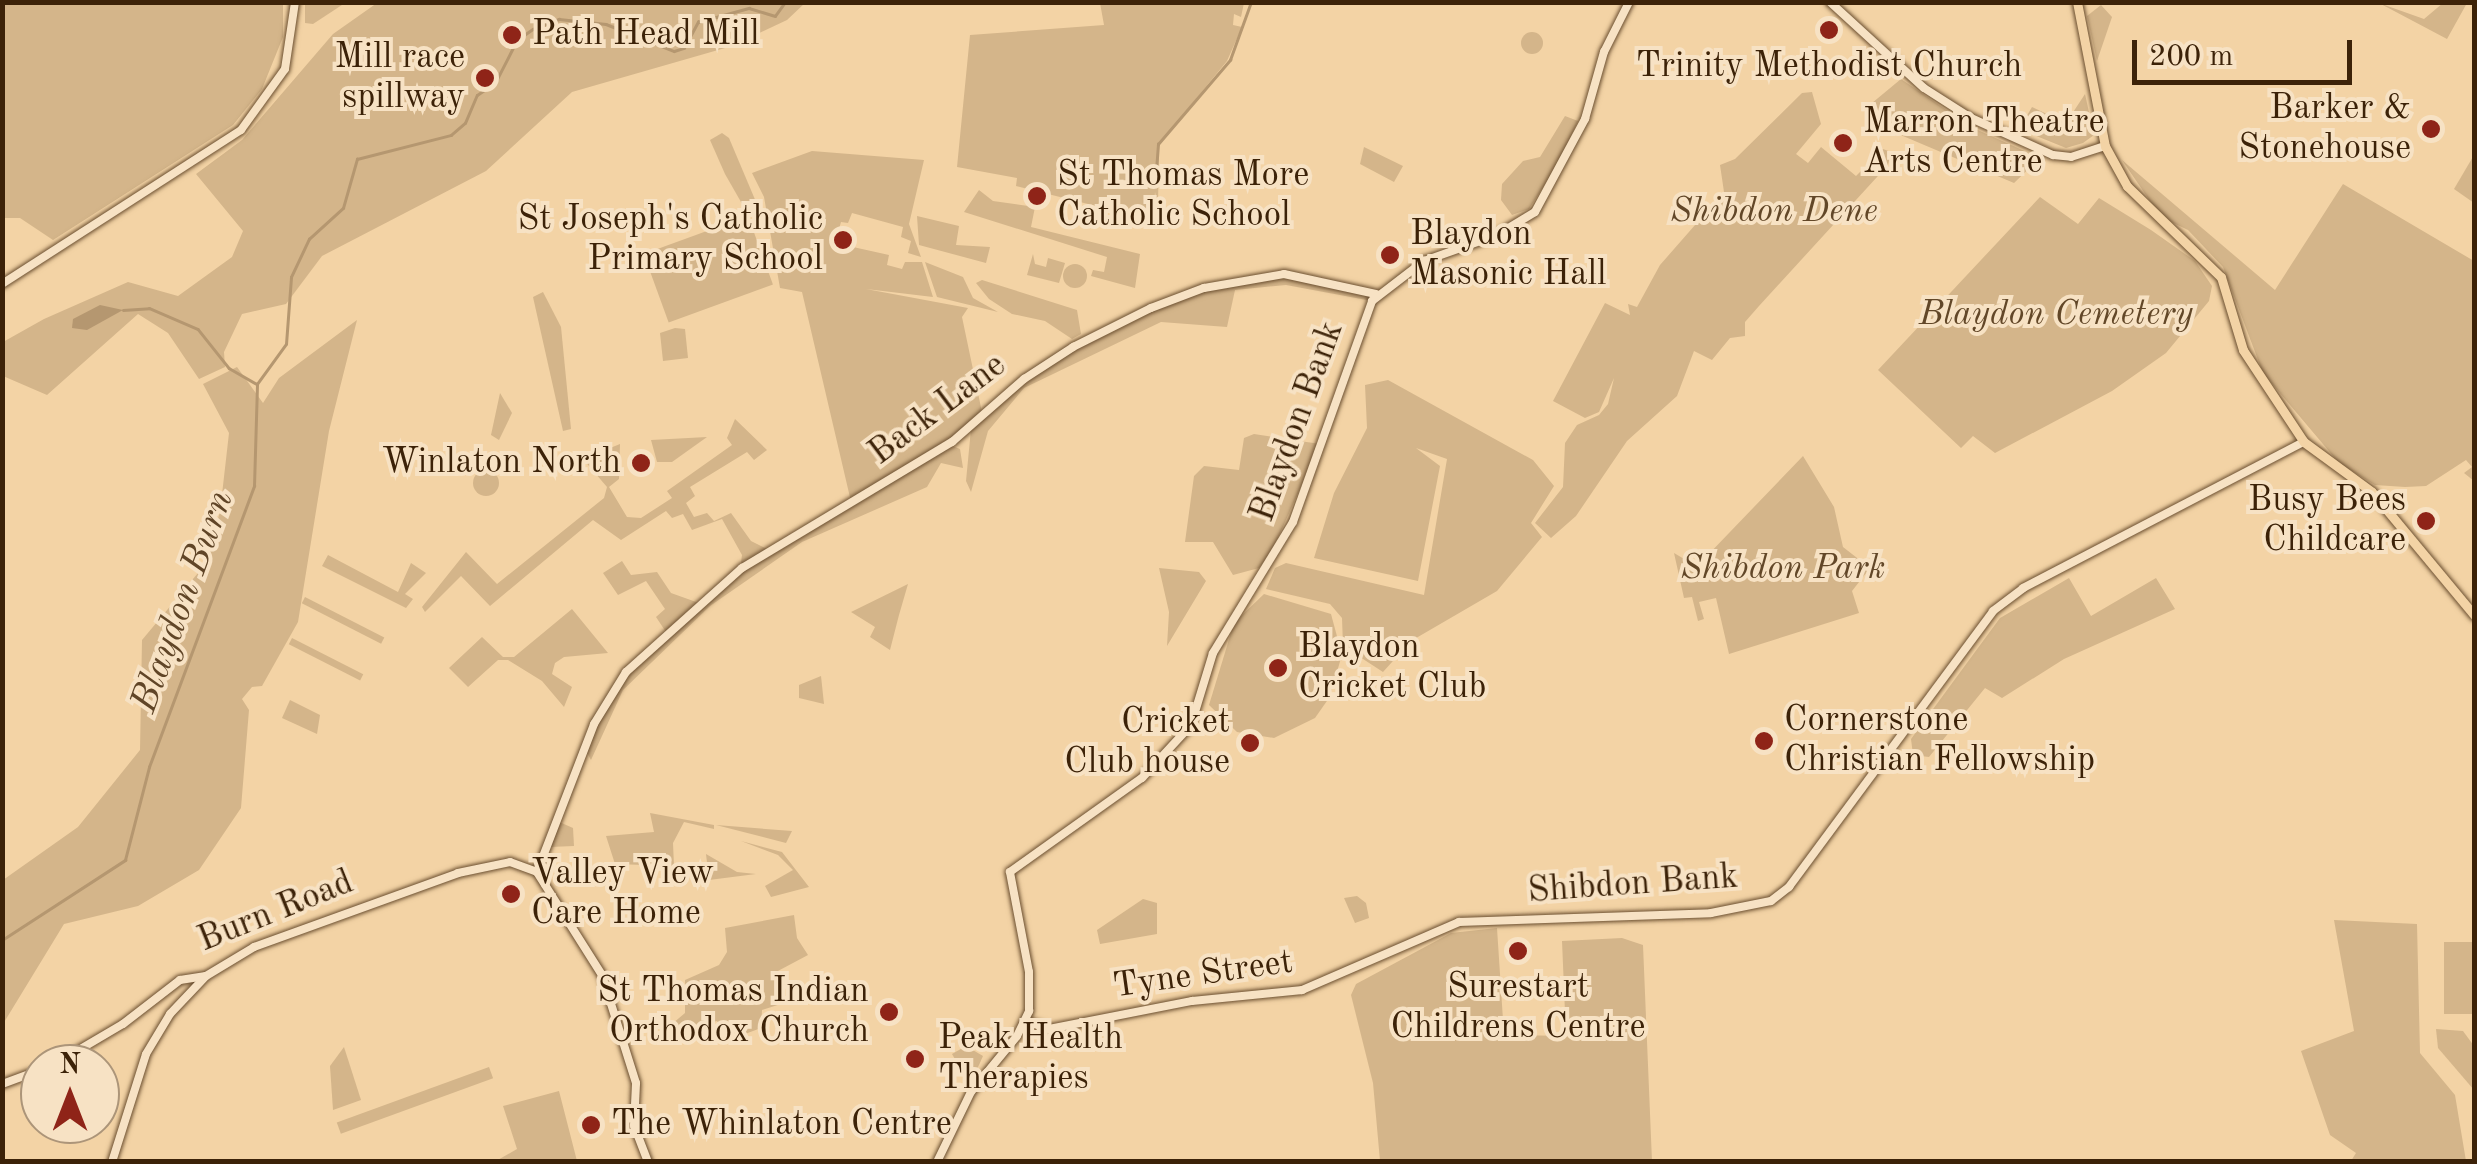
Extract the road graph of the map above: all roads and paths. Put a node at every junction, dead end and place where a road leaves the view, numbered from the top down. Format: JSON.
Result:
{"nodes":[{"id":1,"x":295,"y":2,"type":"edge"},
{"id":2,"x":1629,"y":2,"type":"edge"},
{"id":3,"x":1830,"y":2,"type":"edge"},
{"id":4,"x":2077,"y":2,"type":"edge"},
{"id":5,"x":2105,"y":146,"type":"junction"},
{"id":6,"x":2,"y":284,"type":"edge"},
{"id":7,"x":1376,"y":294,"type":"junction"},
{"id":8,"x":2304,"y":442,"type":"junction"},
{"id":9,"x":2474,"y":616,"type":"edge"},
{"id":10,"x":537,"y":872,"type":"junction"},
{"id":11,"x":206,"y":976,"type":"junction"},
{"id":12,"x":1332,"y":981,"type":"joint"},
{"id":13,"x":1025,"y":1021,"type":"junction"},
{"id":14,"x":88,"y":1044,"type":"edge"},
{"id":15,"x":112,"y":1162,"type":"edge"},
{"id":16,"x":648,"y":1162,"type":"edge"},
{"id":17,"x":937,"y":1162,"type":"edge"}],
"edges":[{"from":1,"to":6,"type":"street"},
{"from":2,"to":7,"type":"street","name":"Blaydon Bank"},
{"from":3,"to":5,"type":"street"},
{"from":4,"to":5,"type":"main road"},
{"from":5,"to":8,"type":"main road"},
{"from":7,"to":10,"type":"street","name":"Back Lane"},
{"from":7,"to":13,"type":"street","name":"Blaydon Bank"},
{"from":8,"to":9,"type":"main road"},
{"from":8,"to":12,"type":"street","name":"Shibdon Bank"},
{"from":10,"to":11,"type":"street","name":"Burn Road"},
{"from":10,"to":16,"type":"street"},
{"from":11,"to":14,"type":"street","name":"Burn Road"},
{"from":11,"to":15,"type":"street"},
{"from":12,"to":13,"type":"street","name":"Tyne Street"},
{"from":13,"to":17,"type":"street"}]}
